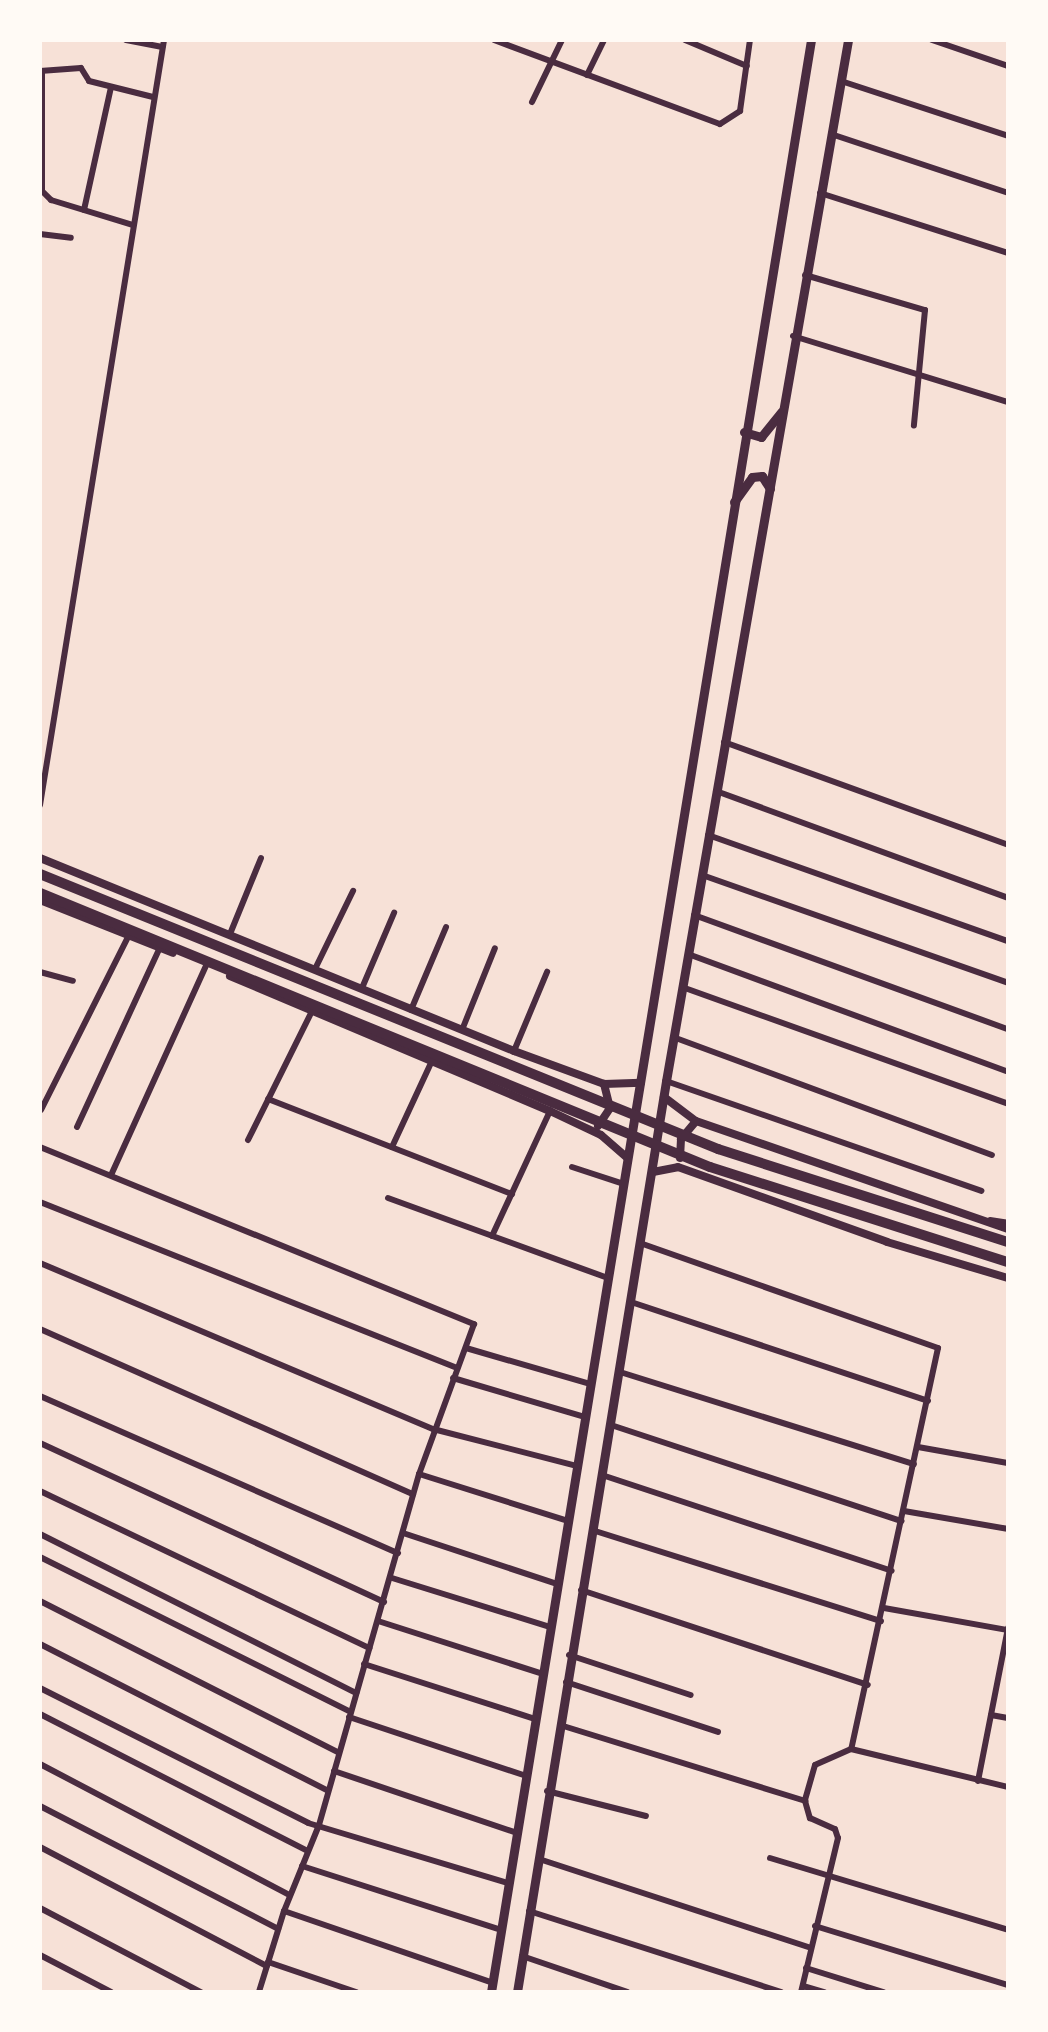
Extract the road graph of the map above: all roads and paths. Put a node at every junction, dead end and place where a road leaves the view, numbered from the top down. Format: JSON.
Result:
{"nodes":[{"id":1,"x":126,"y":40,"type":"edge"},
{"id":2,"x":494,"y":40,"type":"edge"},
{"id":3,"x":562,"y":40,"type":"edge"},
{"id":4,"x":604,"y":40,"type":"edge"},
{"id":5,"x":685,"y":40,"type":"edge"},
{"id":6,"x":750,"y":40,"type":"edge"},
{"id":7,"x":811,"y":40,"type":"edge"},
{"id":8,"x":848,"y":40,"type":"edge"},
{"id":9,"x":932,"y":40,"type":"edge"},
{"id":10,"x":163,"y":44,"type":"edge"},
{"id":11,"x":552,"y":62,"type":"junction"},
{"id":12,"x":747,"y":66,"type":"junction"},
{"id":13,"x":1008,"y":66,"type":"edge"},
{"id":14,"x":41,"y":71,"type":"edge"},
{"id":15,"x":587,"y":75,"type":"junction"},
{"id":16,"x":841,"y":81,"type":"junction"},
{"id":17,"x":111,"y":87,"type":"junction"},
{"id":18,"x":153,"y":97,"type":"junction"},
{"id":19,"x":532,"y":102,"type":"dead end"},
{"id":20,"x":831,"y":134,"type":"junction"},
{"id":21,"x":1008,"y":136,"type":"edge"},
{"id":22,"x":820,"y":193,"type":"junction"},
{"id":23,"x":1008,"y":193,"type":"edge"},
{"id":24,"x":84,"y":210,"type":"junction"},
{"id":25,"x":133,"y":225,"type":"junction"},
{"id":26,"x":40,"y":234,"type":"edge"},
{"id":27,"x":71,"y":238,"type":"dead end"},
{"id":28,"x":1008,"y":253,"type":"edge"},
{"id":29,"x":805,"y":275,"type":"junction"},
{"id":30,"x":793,"y":336,"type":"junction"},
{"id":31,"x":921,"y":372,"type":"junction"},
{"id":32,"x":1008,"y":402,"type":"edge"},
{"id":33,"x":783,"y":409,"type":"junction"},
{"id":34,"x":914,"y":425,"type":"dead end"},
{"id":35,"x":744,"y":432,"type":"junction"},
{"id":36,"x":771,"y":492,"type":"junction"},
{"id":37,"x":732,"y":506,"type":"junction"},
{"id":38,"x":724,"y":742,"type":"junction"},
{"id":39,"x":716,"y":791,"type":"junction"},
{"id":40,"x":40,"y":805,"type":"edge"},
{"id":41,"x":708,"y":835,"type":"junction"},
{"id":42,"x":1008,"y":845,"type":"edge"},
{"id":43,"x":40,"y":858,"type":"edge"},
{"id":44,"x":261,"y":858,"type":"dead end"},
{"id":45,"x":40,"y":874,"type":"edge"},
{"id":46,"x":702,"y":875,"type":"junction"},
{"id":47,"x":353,"y":891,"type":"dead end"},
{"id":48,"x":40,"y":893,"type":"edge"},
{"id":49,"x":1008,"y":898,"type":"edge"},
{"id":50,"x":40,"y":900,"type":"edge"},
{"id":51,"x":394,"y":913,"type":"dead end"},
{"id":52,"x":694,"y":915,"type":"junction"},
{"id":53,"x":446,"y":927,"type":"dead end"},
{"id":54,"x":230,"y":934,"type":"junction"},
{"id":55,"x":129,"y":935,"type":"junction"},
{"id":56,"x":1008,"y":941,"type":"edge"},
{"id":57,"x":160,"y":947,"type":"junction"},
{"id":58,"x":495,"y":948,"type":"dead end"},
{"id":59,"x":688,"y":954,"type":"junction"},
{"id":60,"x":206,"y":966,"type":"junction"},
{"id":61,"x":315,"y":969,"type":"junction"},
{"id":62,"x":40,"y":972,"type":"edge"},
{"id":63,"x":547,"y":972,"type":"dead end"},
{"id":64,"x":73,"y":981,"type":"dead end"},
{"id":65,"x":1008,"y":983,"type":"edge"},
{"id":66,"x":682,"y":987,"type":"junction"},
{"id":67,"x":362,"y":988,"type":"junction"},
{"id":68,"x":411,"y":1010,"type":"junction"},
{"id":69,"x":312,"y":1011,"type":"junction"},
{"id":70,"x":1008,"y":1029,"type":"edge"},
{"id":71,"x":462,"y":1030,"type":"junction"},
{"id":72,"x":673,"y":1037,"type":"junction"},
{"id":73,"x":514,"y":1051,"type":"junction"},
{"id":74,"x":432,"y":1061,"type":"junction"},
{"id":75,"x":1008,"y":1072,"type":"edge"},
{"id":76,"x":666,"y":1081,"type":"junction"},
{"id":77,"x":641,"y":1083,"type":"junction"},
{"id":78,"x":604,"y":1084,"type":"junction"},
{"id":79,"x":664,"y":1097,"type":"junction"},
{"id":80,"x":268,"y":1099,"type":"junction"},
{"id":81,"x":1008,"y":1104,"type":"edge"},
{"id":82,"x":41,"y":1110,"type":"edge"},
{"id":83,"x":550,"y":1111,"type":"junction"},
{"id":84,"x":696,"y":1121,"type":"junction"},
{"id":85,"x":77,"y":1127,"type":"dead end"},
{"id":86,"x":590,"y":1130,"type":"junction"},
{"id":87,"x":248,"y":1140,"type":"dead end"},
{"id":88,"x":40,"y":1147,"type":"edge"},
{"id":89,"x":392,"y":1147,"type":"junction"},
{"id":90,"x":992,"y":1155,"type":"dead end"},
{"id":91,"x":627,"y":1158,"type":"junction"},
{"id":92,"x":572,"y":1167,"type":"dead end"},
{"id":93,"x":683,"y":1169,"type":"junction"},
{"id":94,"x":653,"y":1172,"type":"junction"},
{"id":95,"x":112,"y":1173,"type":"junction"},
{"id":96,"x":624,"y":1184,"type":"junction"},
{"id":97,"x":981,"y":1191,"type":"dead end"},
{"id":98,"x":512,"y":1194,"type":"junction"},
{"id":99,"x":388,"y":1198,"type":"dead end"},
{"id":100,"x":40,"y":1202,"type":"edge"},
{"id":101,"x":978,"y":1221,"type":"junction"},
{"id":102,"x":1008,"y":1223,"type":"edge"},
{"id":103,"x":1008,"y":1229,"type":"edge"},
{"id":104,"x":492,"y":1236,"type":"junction"},
{"id":105,"x":1008,"y":1242,"type":"edge"},
{"id":106,"x":640,"y":1243,"type":"junction"},
{"id":107,"x":1008,"y":1262,"type":"edge"},
{"id":108,"x":40,"y":1263,"type":"edge"},
{"id":109,"x":608,"y":1278,"type":"junction"},
{"id":110,"x":1008,"y":1278,"type":"edge"},
{"id":111,"x":631,"y":1302,"type":"junction"},
{"id":112,"x":40,"y":1329,"type":"edge"},
{"id":113,"x":466,"y":1348,"type":"junction"},
{"id":114,"x":457,"y":1368,"type":"junction"},
{"id":115,"x":620,"y":1372,"type":"junction"},
{"id":116,"x":453,"y":1378,"type":"junction"},
{"id":117,"x":590,"y":1384,"type":"junction"},
{"id":118,"x":40,"y":1396,"type":"edge"},
{"id":119,"x":928,"y":1401,"type":"junction"},
{"id":120,"x":585,"y":1417,"type":"junction"},
{"id":121,"x":611,"y":1425,"type":"junction"},
{"id":122,"x":433,"y":1429,"type":"junction"},
{"id":123,"x":40,"y":1443,"type":"edge"},
{"id":124,"x":918,"y":1447,"type":"junction"},
{"id":125,"x":1008,"y":1463,"type":"edge"},
{"id":126,"x":914,"y":1464,"type":"junction"},
{"id":127,"x":577,"y":1466,"type":"junction"},
{"id":128,"x":419,"y":1474,"type":"junction"},
{"id":129,"x":602,"y":1475,"type":"junction"},
{"id":130,"x":40,"y":1491,"type":"edge"},
{"id":131,"x":413,"y":1494,"type":"junction"},
{"id":132,"x":904,"y":1511,"type":"junction"},
{"id":133,"x":568,"y":1521,"type":"junction"},
{"id":134,"x":902,"y":1521,"type":"junction"},
{"id":135,"x":1008,"y":1529,"type":"edge"},
{"id":136,"x":592,"y":1530,"type":"junction"},
{"id":137,"x":403,"y":1533,"type":"junction"},
{"id":138,"x":40,"y":1534,"type":"edge"},
{"id":139,"x":398,"y":1553,"type":"junction"},
{"id":140,"x":40,"y":1557,"type":"edge"},
{"id":141,"x":892,"y":1571,"type":"junction"},
{"id":142,"x":392,"y":1578,"type":"junction"},
{"id":143,"x":557,"y":1584,"type":"junction"},
{"id":144,"x":581,"y":1590,"type":"junction"},
{"id":145,"x":40,"y":1601,"type":"edge"},
{"id":146,"x":384,"y":1602,"type":"junction"},
{"id":147,"x":884,"y":1608,"type":"junction"},
{"id":148,"x":378,"y":1621,"type":"junction"},
{"id":149,"x":881,"y":1621,"type":"junction"},
{"id":150,"x":550,"y":1627,"type":"junction"},
{"id":151,"x":1008,"y":1629,"type":"edge"},
{"id":152,"x":40,"y":1644,"type":"edge"},
{"id":153,"x":369,"y":1648,"type":"junction"},
{"id":154,"x":569,"y":1655,"type":"junction"},
{"id":155,"x":364,"y":1664,"type":"junction"},
{"id":156,"x":543,"y":1674,"type":"junction"},
{"id":157,"x":565,"y":1682,"type":"junction"},
{"id":158,"x":868,"y":1685,"type":"junction"},
{"id":159,"x":40,"y":1688,"type":"edge"},
{"id":160,"x":356,"y":1693,"type":"junction"},
{"id":161,"x":691,"y":1695,"type":"dead end"},
{"id":162,"x":40,"y":1714,"type":"edge"},
{"id":163,"x":350,"y":1714,"type":"junction"},
{"id":164,"x":991,"y":1715,"type":"junction"},
{"id":165,"x":1008,"y":1718,"type":"edge"},
{"id":166,"x":535,"y":1719,"type":"junction"},
{"id":167,"x":558,"y":1724,"type":"junction"},
{"id":168,"x":718,"y":1732,"type":"dead end"},
{"id":169,"x":851,"y":1749,"type":"junction"},
{"id":170,"x":339,"y":1753,"type":"junction"},
{"id":171,"x":40,"y":1764,"type":"edge"},
{"id":172,"x":334,"y":1771,"type":"junction"},
{"id":173,"x":526,"y":1776,"type":"junction"},
{"id":174,"x":978,"y":1781,"type":"junction"},
{"id":175,"x":1008,"y":1787,"type":"edge"},
{"id":176,"x":328,"y":1791,"type":"junction"},
{"id":177,"x":547,"y":1791,"type":"junction"},
{"id":178,"x":805,"y":1801,"type":"junction"},
{"id":179,"x":40,"y":1806,"type":"edge"},
{"id":180,"x":646,"y":1816,"type":"dead end"},
{"id":181,"x":319,"y":1825,"type":"junction"},
{"id":182,"x":517,"y":1833,"type":"junction"},
{"id":183,"x":40,"y":1847,"type":"edge"},
{"id":184,"x":308,"y":1851,"type":"junction"},
{"id":185,"x":535,"y":1857,"type":"junction"},
{"id":186,"x":770,"y":1858,"type":"dead end"},
{"id":187,"x":302,"y":1866,"type":"junction"},
{"id":188,"x":828,"y":1875,"type":"junction"},
{"id":189,"x":508,"y":1883,"type":"junction"},
{"id":190,"x":290,"y":1895,"type":"junction"},
{"id":191,"x":40,"y":1908,"type":"edge"},
{"id":192,"x":284,"y":1911,"type":"junction"},
{"id":193,"x":528,"y":1911,"type":"junction"},
{"id":194,"x":815,"y":1926,"type":"junction"},
{"id":195,"x":278,"y":1929,"type":"junction"},
{"id":196,"x":501,"y":1930,"type":"junction"},
{"id":197,"x":1008,"y":1930,"type":"edge"},
{"id":198,"x":809,"y":1947,"type":"junction"},
{"id":199,"x":40,"y":1955,"type":"edge"},
{"id":200,"x":522,"y":1956,"type":"junction"},
{"id":201,"x":267,"y":1964,"type":"junction"},
{"id":202,"x":806,"y":1968,"type":"junction"},
{"id":203,"x":1008,"y":1985,"type":"edge"},
{"id":204,"x":492,"y":1987,"type":"edge"},
{"id":205,"x":802,"y":1989,"type":"edge"},
{"id":206,"x":111,"y":1992,"type":"edge"},
{"id":207,"x":201,"y":1992,"type":"edge"},
{"id":208,"x":259,"y":1992,"type":"edge"},
{"id":209,"x":356,"y":1992,"type":"edge"},
{"id":210,"x":517,"y":1992,"type":"edge"},
{"id":211,"x":627,"y":1992,"type":"edge"},
{"id":212,"x":781,"y":1992,"type":"edge"},
{"id":213,"x":824,"y":1992,"type":"edge"},
{"id":214,"x":883,"y":1992,"type":"edge"}],
"edges":[{"from":1,"to":10,"type":"street"},
{"from":2,"to":11,"type":"street"},
{"from":3,"to":11,"type":"street"},
{"from":4,"to":15,"type":"street"},
{"from":5,"to":12,"type":"street"},
{"from":6,"to":12,"type":"street"},
{"from":7,"to":35,"type":"main road"},
{"from":8,"to":16,"type":"main road"},
{"from":9,"to":13,"type":"street"},
{"from":10,"to":18,"type":"street"},
{"from":11,"to":15,"type":"street"},
{"from":11,"to":19,"type":"street"},
{"from":12,"to":15,"type":"street"},
{"from":14,"to":17,"type":"street"},
{"from":14,"to":24,"type":"street"},
{"from":16,"to":20,"type":"main road"},
{"from":16,"to":21,"type":"street"},
{"from":17,"to":18,"type":"street"},
{"from":17,"to":24,"type":"street"},
{"from":18,"to":25,"type":"street"},
{"from":20,"to":22,"type":"main road"},
{"from":20,"to":23,"type":"street"},
{"from":22,"to":28,"type":"street"},
{"from":22,"to":29,"type":"main road"},
{"from":24,"to":25,"type":"street"},
{"from":25,"to":40,"type":"street"},
{"from":26,"to":27,"type":"street"},
{"from":29,"to":30,"type":"main road"},
{"from":29,"to":31,"type":"street"},
{"from":30,"to":31,"type":"street"},
{"from":30,"to":33,"type":"main road"},
{"from":31,"to":32,"type":"street"},
{"from":31,"to":34,"type":"street"},
{"from":33,"to":35,"type":"main road"},
{"from":33,"to":36,"type":"main road"},
{"from":35,"to":37,"type":"main road"},
{"from":36,"to":37,"type":"main road"},
{"from":36,"to":38,"type":"main road"},
{"from":37,"to":77,"type":"main road"},
{"from":38,"to":39,"type":"main road"},
{"from":38,"to":42,"type":"street"},
{"from":39,"to":41,"type":"main road"},
{"from":39,"to":49,"type":"street"},
{"from":41,"to":46,"type":"main road"},
{"from":41,"to":56,"type":"street"},
{"from":43,"to":54,"type":"street"},
{"from":44,"to":54,"type":"street"},
{"from":45,"to":105,"type":"main road"},
{"from":46,"to":52,"type":"main road"},
{"from":46,"to":65,"type":"street"},
{"from":47,"to":61,"type":"street"},
{"from":48,"to":107,"type":"main road"},
{"from":50,"to":55,"type":"street"},
{"from":51,"to":67,"type":"street"},
{"from":52,"to":59,"type":"main road"},
{"from":52,"to":70,"type":"street"},
{"from":53,"to":68,"type":"street"},
{"from":54,"to":61,"type":"street"},
{"from":55,"to":57,"type":"street"},
{"from":55,"to":82,"type":"street"},
{"from":57,"to":60,"type":"street"},
{"from":57,"to":85,"type":"street"},
{"from":58,"to":71,"type":"street"},
{"from":59,"to":66,"type":"main road"},
{"from":59,"to":75,"type":"street"},
{"from":60,"to":69,"type":"street"},
{"from":60,"to":95,"type":"street"},
{"from":61,"to":67,"type":"street"},
{"from":62,"to":64,"type":"street"},
{"from":63,"to":73,"type":"street"},
{"from":66,"to":72,"type":"main road"},
{"from":66,"to":81,"type":"street"},
{"from":67,"to":68,"type":"street"},
{"from":68,"to":71,"type":"street"},
{"from":69,"to":74,"type":"street"},
{"from":69,"to":80,"type":"street"},
{"from":71,"to":73,"type":"street"},
{"from":72,"to":76,"type":"main road"},
{"from":72,"to":90,"type":"street"},
{"from":73,"to":78,"type":"street"},
{"from":74,"to":83,"type":"street"},
{"from":74,"to":89,"type":"street"},
{"from":76,"to":79,"type":"main road"},
{"from":76,"to":97,"type":"street"},
{"from":77,"to":78,"type":"street"},
{"from":77,"to":91,"type":"main road"},
{"from":78,"to":86,"type":"street"},
{"from":79,"to":84,"type":"street"},
{"from":79,"to":94,"type":"main road"},
{"from":80,"to":87,"type":"street"},
{"from":80,"to":89,"type":"street"},
{"from":83,"to":86,"type":"street"},
{"from":83,"to":98,"type":"street"},
{"from":84,"to":93,"type":"street"},
{"from":84,"to":101,"type":"street"},
{"from":86,"to":91,"type":"street"},
{"from":88,"to":95,"type":"street"},
{"from":89,"to":98,"type":"street"},
{"from":91,"to":96,"type":"main road"},
{"from":92,"to":96,"type":"street"},
{"from":93,"to":94,"type":"street"},
{"from":93,"to":110,"type":"street"},
{"from":94,"to":106,"type":"main road"},
{"from":95,"to":113,"type":"street"},
{"from":96,"to":109,"type":"main road"},
{"from":98,"to":104,"type":"street"},
{"from":99,"to":104,"type":"street"},
{"from":100,"to":114,"type":"street"},
{"from":101,"to":102,"type":"street"},
{"from":101,"to":103,"type":"street"},
{"from":104,"to":109,"type":"street"},
{"from":106,"to":111,"type":"main road"},
{"from":106,"to":119,"type":"street"},
{"from":108,"to":122,"type":"street"},
{"from":109,"to":117,"type":"main road"},
{"from":111,"to":115,"type":"main road"},
{"from":111,"to":119,"type":"street"},
{"from":112,"to":131,"type":"street"},
{"from":113,"to":114,"type":"street"},
{"from":113,"to":117,"type":"street"},
{"from":114,"to":116,"type":"street"},
{"from":115,"to":121,"type":"main road"},
{"from":115,"to":126,"type":"street"},
{"from":116,"to":120,"type":"street"},
{"from":116,"to":122,"type":"street"},
{"from":117,"to":120,"type":"main road"},
{"from":118,"to":139,"type":"street"},
{"from":119,"to":124,"type":"street"},
{"from":120,"to":127,"type":"main road"},
{"from":121,"to":129,"type":"main road"},
{"from":121,"to":134,"type":"street"},
{"from":122,"to":127,"type":"street"},
{"from":122,"to":128,"type":"street"},
{"from":123,"to":146,"type":"street"},
{"from":124,"to":125,"type":"street"},
{"from":124,"to":126,"type":"street"},
{"from":126,"to":132,"type":"street"},
{"from":127,"to":133,"type":"main road"},
{"from":128,"to":131,"type":"street"},
{"from":128,"to":133,"type":"street"},
{"from":129,"to":136,"type":"main road"},
{"from":129,"to":141,"type":"street"},
{"from":130,"to":153,"type":"street"},
{"from":131,"to":137,"type":"street"},
{"from":132,"to":134,"type":"street"},
{"from":132,"to":135,"type":"street"},
{"from":133,"to":143,"type":"main road"},
{"from":134,"to":141,"type":"street"},
{"from":136,"to":144,"type":"main road"},
{"from":136,"to":149,"type":"street"},
{"from":137,"to":139,"type":"street"},
{"from":137,"to":143,"type":"street"},
{"from":138,"to":160,"type":"street"},
{"from":139,"to":142,"type":"street"},
{"from":140,"to":163,"type":"street"},
{"from":141,"to":147,"type":"street"},
{"from":142,"to":146,"type":"street"},
{"from":142,"to":150,"type":"street"},
{"from":143,"to":150,"type":"main road"},
{"from":144,"to":154,"type":"main road"},
{"from":144,"to":158,"type":"street"},
{"from":145,"to":170,"type":"street"},
{"from":146,"to":148,"type":"street"},
{"from":147,"to":149,"type":"street"},
{"from":147,"to":151,"type":"street"},
{"from":148,"to":153,"type":"street"},
{"from":148,"to":156,"type":"street"},
{"from":149,"to":158,"type":"street"},
{"from":150,"to":156,"type":"main road"},
{"from":151,"to":164,"type":"street"},
{"from":152,"to":176,"type":"street"},
{"from":153,"to":155,"type":"street"},
{"from":154,"to":157,"type":"main road"},
{"from":154,"to":161,"type":"street"},
{"from":155,"to":160,"type":"street"},
{"from":155,"to":166,"type":"street"},
{"from":156,"to":166,"type":"main road"},
{"from":157,"to":167,"type":"main road"},
{"from":157,"to":168,"type":"street"},
{"from":158,"to":169,"type":"street"},
{"from":159,"to":181,"type":"street"},
{"from":160,"to":163,"type":"street"},
{"from":162,"to":184,"type":"street"},
{"from":163,"to":170,"type":"street"},
{"from":163,"to":173,"type":"street"},
{"from":164,"to":165,"type":"street"},
{"from":164,"to":174,"type":"street"},
{"from":166,"to":173,"type":"main road"},
{"from":167,"to":177,"type":"main road"},
{"from":167,"to":178,"type":"street"},
{"from":169,"to":174,"type":"street"},
{"from":169,"to":178,"type":"street"},
{"from":170,"to":172,"type":"street"},
{"from":171,"to":190,"type":"street"},
{"from":172,"to":176,"type":"street"},
{"from":172,"to":182,"type":"street"},
{"from":173,"to":182,"type":"main road"},
{"from":174,"to":175,"type":"street"},
{"from":176,"to":181,"type":"street"},
{"from":177,"to":180,"type":"street"},
{"from":177,"to":185,"type":"main road"},
{"from":178,"to":188,"type":"street"},
{"from":179,"to":195,"type":"street"},
{"from":181,"to":184,"type":"street"},
{"from":181,"to":189,"type":"street"},
{"from":182,"to":189,"type":"main road"},
{"from":183,"to":201,"type":"street"},
{"from":184,"to":187,"type":"street"},
{"from":185,"to":193,"type":"main road"},
{"from":185,"to":198,"type":"street"},
{"from":186,"to":188,"type":"street"},
{"from":187,"to":190,"type":"street"},
{"from":187,"to":196,"type":"street"},
{"from":188,"to":194,"type":"street"},
{"from":188,"to":197,"type":"street"},
{"from":189,"to":196,"type":"main road"},
{"from":190,"to":192,"type":"street"},
{"from":191,"to":207,"type":"street"},
{"from":192,"to":195,"type":"street"},
{"from":192,"to":204,"type":"street"},
{"from":193,"to":200,"type":"main road"},
{"from":193,"to":212,"type":"street"},
{"from":194,"to":198,"type":"street"},
{"from":194,"to":203,"type":"street"},
{"from":195,"to":201,"type":"street"},
{"from":196,"to":204,"type":"main road"},
{"from":198,"to":202,"type":"street"},
{"from":199,"to":206,"type":"street"},
{"from":200,"to":210,"type":"main road"},
{"from":200,"to":211,"type":"street"},
{"from":201,"to":208,"type":"street"},
{"from":201,"to":209,"type":"street"},
{"from":202,"to":205,"type":"street"},
{"from":202,"to":214,"type":"street"},
{"from":205,"to":213,"type":"street"}]}
